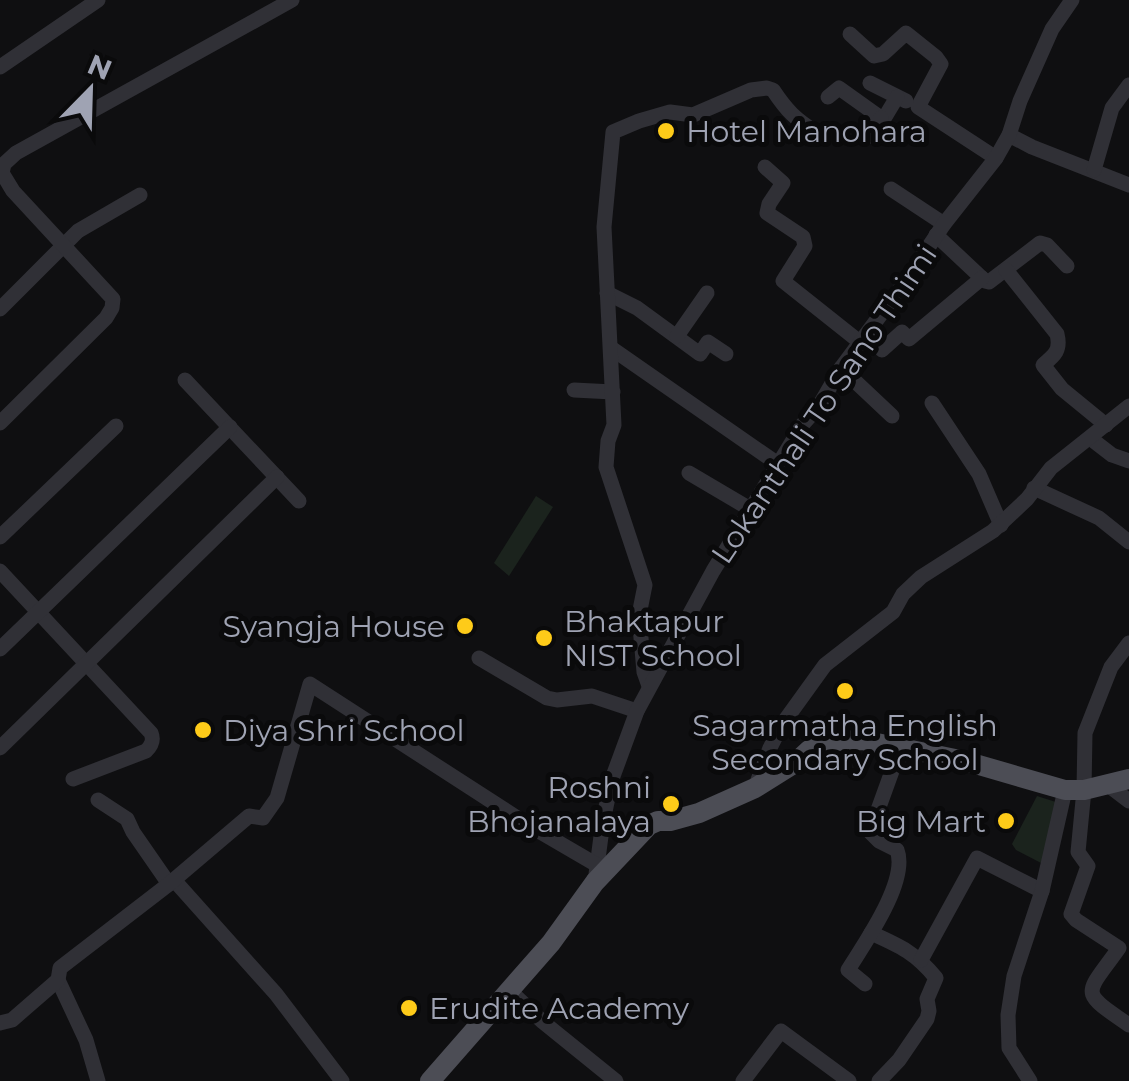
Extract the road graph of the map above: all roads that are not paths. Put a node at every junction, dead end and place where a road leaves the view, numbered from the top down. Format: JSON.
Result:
{"nodes":[{"id":1,"x":96,"y":0,"type":"edge"},
{"id":2,"x":292,"y":0,"type":"edge"},
{"id":3,"x":1072,"y":0,"type":"edge"},
{"id":4,"x":850,"y":34,"type":"dead end"},
{"id":5,"x":0,"y":67,"type":"edge"},
{"id":6,"x":870,"y":83,"type":"dead end"},
{"id":7,"x":1129,"y":85,"type":"edge"},
{"id":8,"x":897,"y":96,"type":"junction"},
{"id":9,"x":828,"y":97,"type":"dead end"},
{"id":10,"x":918,"y":107,"type":"junction"},
{"id":11,"x":881,"y":118,"type":"junction"},
{"id":12,"x":817,"y":133,"type":"dead end"},
{"id":13,"x":1009,"y":135,"type":"junction"},
{"id":14,"x":868,"y":137,"type":"dead end"},
{"id":15,"x":996,"y":158,"type":"junction"},
{"id":16,"x":765,"y":166,"type":"dead end"},
{"id":17,"x":1094,"y":170,"type":"junction"},
{"id":18,"x":1129,"y":184,"type":"edge"},
{"id":19,"x":891,"y":189,"type":"dead end"},
{"id":20,"x":140,"y":195,"type":"dead end"},
{"id":21,"x":940,"y":230,"type":"junction"},
{"id":22,"x":65,"y":246,"type":"junction"},
{"id":23,"x":1067,"y":266,"type":"dead end"},
{"id":24,"x":1006,"y":270,"type":"junction"},
{"id":25,"x":982,"y":278,"type":"junction"},
{"id":26,"x":607,"y":293,"type":"junction"},
{"id":27,"x":708,"y":293,"type":"dead end"},
{"id":28,"x":0,"y":310,"type":"edge"},
{"id":29,"x":678,"y":336,"type":"junction"},
{"id":30,"x":861,"y":343,"type":"junction"},
{"id":31,"x":611,"y":348,"type":"junction"},
{"id":32,"x":882,"y":350,"type":"dead end"},
{"id":33,"x":726,"y":354,"type":"dead end"},
{"id":34,"x":841,"y":368,"type":"junction"},
{"id":35,"x":185,"y":380,"type":"dead end"},
{"id":36,"x":574,"y":390,"type":"dead end"},
{"id":37,"x":613,"y":392,"type":"junction"},
{"id":38,"x":932,"y":403,"type":"dead end"},
{"id":39,"x":1129,"y":406,"type":"edge"},
{"id":40,"x":892,"y":416,"type":"dead end"},
{"id":41,"x":0,"y":423,"type":"edge"},
{"id":42,"x":1106,"y":425,"type":"junction"},
{"id":43,"x":116,"y":426,"type":"dead end"},
{"id":44,"x":230,"y":427,"type":"junction"},
{"id":45,"x":1090,"y":438,"type":"junction"},
{"id":46,"x":1129,"y":461,"type":"edge"},
{"id":47,"x":778,"y":464,"type":"junction"},
{"id":48,"x":689,"y":473,"type":"dead end"},
{"id":49,"x":277,"y":477,"type":"junction"},
{"id":50,"x":1034,"y":488,"type":"junction"},
{"id":51,"x":300,"y":501,"type":"dead end"},
{"id":52,"x":750,"y":509,"type":"junction"},
{"id":53,"x":1001,"y":525,"type":"junction"},
{"id":54,"x":0,"y":536,"type":"edge"},
{"id":55,"x":1129,"y":542,"type":"edge"},
{"id":56,"x":0,"y":571,"type":"edge"},
{"id":57,"x":38,"y":612,"type":"junction"},
{"id":58,"x":1129,"y":643,"type":"edge"},
{"id":59,"x":0,"y":649,"type":"edge"},
{"id":60,"x":479,"y":658,"type":"dead end"},
{"id":61,"x":87,"y":664,"type":"junction"},
{"id":62,"x":649,"y":686,"type":"junction"},
{"id":63,"x":637,"y":711,"type":"junction"},
{"id":64,"x":0,"y":748,"type":"edge"},
{"id":65,"x":900,"y":749,"type":"junction"},
{"id":66,"x":73,"y":779,"type":"dead end"},
{"id":67,"x":1129,"y":779,"type":"edge"},
{"id":68,"x":1108,"y":785,"type":"junction"},
{"id":69,"x":754,"y":788,"type":"junction"},
{"id":70,"x":1074,"y":790,"type":"junction"},
{"id":71,"x":98,"y":800,"type":"dead end"},
{"id":72,"x":1129,"y":801,"type":"edge"},
{"id":73,"x":1079,"y":854,"type":"junction"},
{"id":74,"x":1097,"y":864,"type":"dead end"},
{"id":75,"x":596,"y":874,"type":"junction"},
{"id":76,"x":172,"y":882,"type":"junction"},
{"id":77,"x":1042,"y":891,"type":"junction"},
{"id":78,"x":871,"y":933,"type":"junction"},
{"id":79,"x":1124,"y":952,"type":"edge"},
{"id":80,"x":921,"y":960,"type":"junction"},
{"id":81,"x":58,"y":980,"type":"junction"},
{"id":82,"x":865,"y":984,"type":"dead end"},
{"id":83,"x":509,"y":990,"type":"junction"},
{"id":84,"x":0,"y":1023,"type":"edge"},
{"id":85,"x":1129,"y":1025,"type":"edge"},
{"id":86,"x":98,"y":1081,"type":"edge"},
{"id":87,"x":342,"y":1081,"type":"edge"},
{"id":88,"x":430,"y":1081,"type":"edge"},
{"id":89,"x":616,"y":1081,"type":"edge"},
{"id":90,"x":742,"y":1081,"type":"edge"},
{"id":91,"x":849,"y":1081,"type":"edge"},
{"id":92,"x":880,"y":1081,"type":"edge"},
{"id":93,"x":1030,"y":1081,"type":"edge"}],
"edges":[{"from":1,"to":5,"type":"street"},
{"from":2,"to":22,"type":"street"},
{"from":3,"to":13,"type":"street","name":"Lokanthali To Sano Thimi"},
{"from":4,"to":10,"type":"street"},
{"from":6,"to":8,"type":"street"},
{"from":7,"to":17,"type":"street"},
{"from":8,"to":10,"type":"street"},
{"from":8,"to":11,"type":"street"},
{"from":9,"to":11,"type":"street"},
{"from":10,"to":15,"type":"street"},
{"from":11,"to":14,"type":"street"},
{"from":12,"to":26,"type":"street"},
{"from":13,"to":15,"type":"street","name":"Lokanthali To Sano Thimi"},
{"from":13,"to":17,"type":"street"},
{"from":15,"to":21,"type":"street","name":"Lokanthali To Sano Thimi"},
{"from":16,"to":30,"type":"street"},
{"from":17,"to":18,"type":"street"},
{"from":19,"to":21,"type":"street"},
{"from":20,"to":22,"type":"street"},
{"from":21,"to":25,"type":"street"},
{"from":21,"to":30,"type":"street","name":"Lokanthali To Sano Thimi"},
{"from":22,"to":28,"type":"street"},
{"from":22,"to":41,"type":"street"},
{"from":23,"to":24,"type":"street"},
{"from":24,"to":25,"type":"street"},
{"from":24,"to":42,"type":"street"},
{"from":25,"to":32,"type":"street"},
{"from":26,"to":29,"type":"street"},
{"from":26,"to":31,"type":"street"},
{"from":27,"to":29,"type":"street"},
{"from":29,"to":33,"type":"street"},
{"from":30,"to":34,"type":"street","name":"Lokanthali To Sano Thimi"},
{"from":31,"to":37,"type":"street"},
{"from":31,"to":47,"type":"street"},
{"from":34,"to":40,"type":"street"},
{"from":34,"to":47,"type":"street","name":"Lokanthali To Sano Thimi"},
{"from":35,"to":44,"type":"street"},
{"from":36,"to":37,"type":"street"},
{"from":37,"to":62,"type":"street"},
{"from":38,"to":53,"type":"street"},
{"from":39,"to":42,"type":"street"},
{"from":42,"to":45,"type":"street"},
{"from":43,"to":54,"type":"street"},
{"from":44,"to":49,"type":"street"},
{"from":44,"to":57,"type":"street"},
{"from":45,"to":46,"type":"street"},
{"from":45,"to":50,"type":"street"},
{"from":47,"to":52,"type":"street","name":"Lokanthali To Sano Thimi"},
{"from":48,"to":52,"type":"street"},
{"from":49,"to":51,"type":"street"},
{"from":49,"to":61,"type":"street"},
{"from":50,"to":53,"type":"street"},
{"from":50,"to":55,"type":"street"},
{"from":52,"to":62,"type":"street","name":"Lokanthali To Sano Thimi"},
{"from":53,"to":69,"type":"street"},
{"from":56,"to":57,"type":"street"},
{"from":57,"to":59,"type":"street"},
{"from":57,"to":61,"type":"street"},
{"from":58,"to":70,"type":"street"},
{"from":60,"to":63,"type":"street"},
{"from":61,"to":64,"type":"street"},
{"from":61,"to":66,"type":"street"},
{"from":62,"to":63,"type":"street","name":"Lokanthali To Sano Thimi"},
{"from":63,"to":75,"type":"street","name":"Lokanthali To Sano Thimi"},
{"from":65,"to":69,"type":"main road"},
{"from":65,"to":70,"type":"main road"},
{"from":65,"to":78,"type":"street"},
{"from":67,"to":68,"type":"main road"},
{"from":68,"to":70,"type":"main road"},
{"from":68,"to":72,"type":"street"},
{"from":69,"to":75,"type":"main road"},
{"from":70,"to":73,"type":"street"},
{"from":70,"to":77,"type":"street"},
{"from":71,"to":76,"type":"street"},
{"from":73,"to":74,"type":"street"},
{"from":73,"to":79,"type":"street"},
{"from":75,"to":76,"type":"street"},
{"from":75,"to":83,"type":"main road"},
{"from":76,"to":81,"type":"street"},
{"from":76,"to":87,"type":"street"},
{"from":77,"to":80,"type":"street"},
{"from":77,"to":93,"type":"street"},
{"from":78,"to":80,"type":"street"},
{"from":78,"to":82,"type":"street"},
{"from":79,"to":85,"type":"street"},
{"from":80,"to":92,"type":"street"},
{"from":81,"to":84,"type":"street"},
{"from":81,"to":86,"type":"street"},
{"from":83,"to":88,"type":"main road"},
{"from":83,"to":89,"type":"street"},
{"from":90,"to":91,"type":"street"}]}
